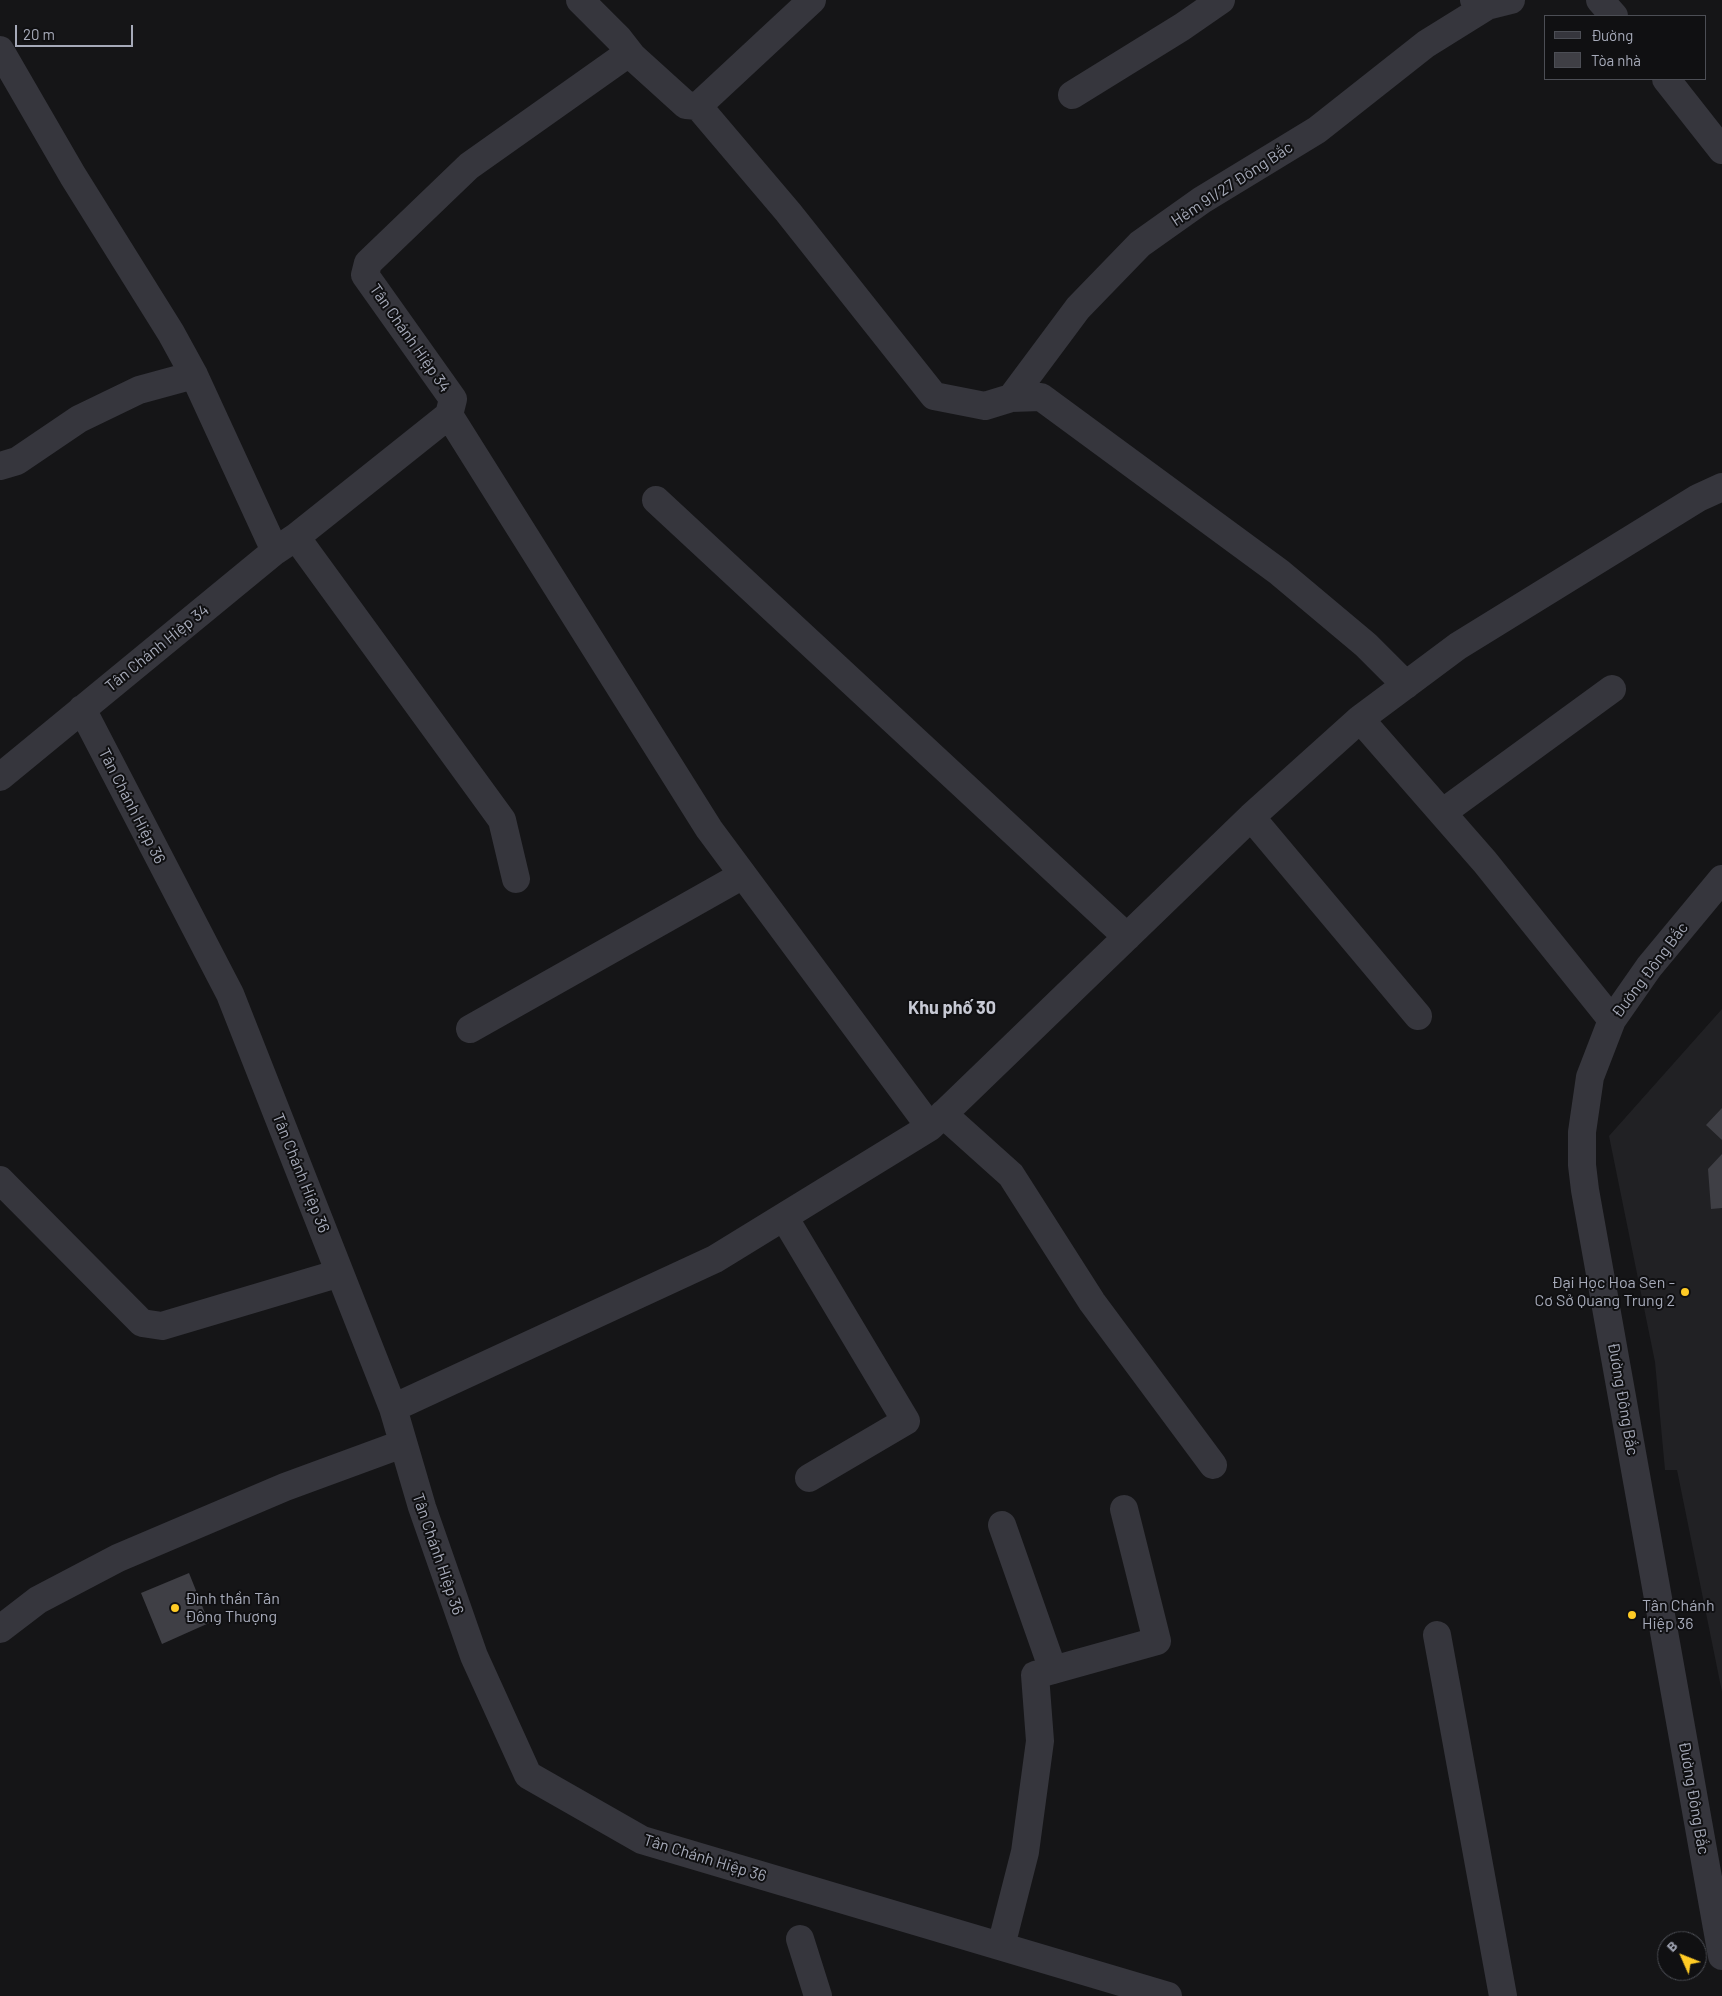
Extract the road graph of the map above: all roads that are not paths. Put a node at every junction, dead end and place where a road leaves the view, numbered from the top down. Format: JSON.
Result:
{"nodes":[{"id":1,"x":580,"y":0,"type":"edge"},
{"id":2,"x":812,"y":0,"type":"edge"},
{"id":3,"x":1221,"y":0,"type":"edge"},
{"id":4,"x":1600,"y":0,"type":"edge"},
{"id":5,"x":1490,"y":2,"type":"edge"},
{"id":6,"x":1613,"y":15,"type":"edge"},
{"id":7,"x":0,"y":50,"type":"edge"},
{"id":8,"x":633,"y":57,"type":"junction"},
{"id":9,"x":1667,"y":80,"type":"edge"},
{"id":10,"x":1072,"y":95,"type":"dead end"},
{"id":11,"x":698,"y":106,"type":"junction"},
{"id":12,"x":1722,"y":150,"type":"edge"},
{"id":13,"x":194,"y":375,"type":"junction"},
{"id":14,"x":1011,"y":398,"type":"junction"},
{"id":15,"x":449,"y":415,"type":"junction"},
{"id":16,"x":0,"y":466,"type":"edge"},
{"id":17,"x":1722,"y":488,"type":"edge"},
{"id":18,"x":656,"y":500,"type":"dead end"},
{"id":19,"x":286,"y":544,"type":"junction"},
{"id":20,"x":1406,"y":684,"type":"junction"},
{"id":21,"x":1612,"y":689,"type":"dead end"},
{"id":22,"x":82,"y":709,"type":"junction"},
{"id":23,"x":1360,"y":719,"type":"junction"},
{"id":24,"x":0,"y":777,"type":"edge"},
{"id":25,"x":1442,"y":813,"type":"junction"},
{"id":26,"x":1251,"y":817,"type":"junction"},
{"id":27,"x":743,"y":874,"type":"junction"},
{"id":28,"x":516,"y":879,"type":"dead end"},
{"id":29,"x":1722,"y":879,"type":"edge"},
{"id":30,"x":1127,"y":937,"type":"junction"},
{"id":31,"x":1418,"y":1016,"type":"dead end"},
{"id":32,"x":1612,"y":1020,"type":"junction"},
{"id":33,"x":470,"y":1029,"type":"dead end"},
{"id":34,"x":936,"y":1120,"type":"junction"},
{"id":35,"x":0,"y":1180,"type":"edge"},
{"id":36,"x":784,"y":1217,"type":"junction"},
{"id":37,"x":340,"y":1273,"type":"junction"},
{"id":38,"x":393,"y":1408,"type":"junction"},
{"id":39,"x":402,"y":1444,"type":"junction"},
{"id":40,"x":1213,"y":1465,"type":"dead end"},
{"id":41,"x":809,"y":1478,"type":"dead end"},
{"id":42,"x":1124,"y":1509,"type":"dead end"},
{"id":43,"x":1002,"y":1525,"type":"dead end"},
{"id":44,"x":0,"y":1629,"type":"edge"},
{"id":45,"x":1437,"y":1635,"type":"dead end"},
{"id":46,"x":1053,"y":1670,"type":"junction"},
{"id":47,"x":800,"y":1939,"type":"dead end"},
{"id":48,"x":1001,"y":1946,"type":"junction"},
{"id":49,"x":1722,"y":1956,"type":"edge"},
{"id":50,"x":818,"y":1996,"type":"edge"},
{"id":51,"x":1168,"y":1996,"type":"edge"},
{"id":52,"x":1503,"y":1996,"type":"edge"}],
"edges":[{"from":1,"to":8,"type":"street"},
{"from":2,"to":11,"type":"street"},
{"from":3,"to":10,"type":"street"},
{"from":4,"to":6,"type":"street"},
{"from":5,"to":14,"type":"street","name":"Hẻm 91/27 Đông Bắc"},
{"from":7,"to":13,"type":"street"},
{"from":8,"to":11,"type":"street"},
{"from":8,"to":15,"type":"street","name":"Tân Chánh Hiệp 34"},
{"from":9,"to":12,"type":"street"},
{"from":11,"to":14,"type":"street"},
{"from":13,"to":16,"type":"street"},
{"from":13,"to":19,"type":"street"},
{"from":14,"to":20,"type":"street"},
{"from":15,"to":19,"type":"street","name":"Tân Chánh Hiệp 34"},
{"from":15,"to":27,"type":"street"},
{"from":17,"to":20,"type":"street"},
{"from":18,"to":30,"type":"street"},
{"from":19,"to":22,"type":"street","name":"Tân Chánh Hiệp 34"},
{"from":19,"to":28,"type":"street"},
{"from":20,"to":23,"type":"street"},
{"from":21,"to":25,"type":"street"},
{"from":22,"to":24,"type":"street","name":"Tân Chánh Hiệp 34"},
{"from":22,"to":37,"type":"street","name":"Tân Chánh Hiệp 36"},
{"from":23,"to":25,"type":"street"},
{"from":23,"to":26,"type":"street"},
{"from":25,"to":32,"type":"street"},
{"from":26,"to":30,"type":"street"},
{"from":26,"to":31,"type":"street"},
{"from":27,"to":33,"type":"street"},
{"from":27,"to":34,"type":"street"},
{"from":29,"to":32,"type":"street","name":"Đường Đông Bắc"},
{"from":30,"to":34,"type":"street"},
{"from":32,"to":49,"type":"street","name":"Đường Đông Bắc"},
{"from":34,"to":36,"type":"street"},
{"from":34,"to":40,"type":"street"},
{"from":35,"to":37,"type":"street"},
{"from":36,"to":38,"type":"street"},
{"from":36,"to":41,"type":"street"},
{"from":37,"to":38,"type":"street","name":"Tân Chánh Hiệp 36"},
{"from":38,"to":39,"type":"street","name":"Tân Chánh Hiệp 36"},
{"from":39,"to":44,"type":"street"},
{"from":39,"to":48,"type":"street","name":"Tân Chánh Hiệp 36"},
{"from":42,"to":46,"type":"street"},
{"from":43,"to":46,"type":"street"},
{"from":45,"to":52,"type":"street"},
{"from":46,"to":48,"type":"street"},
{"from":47,"to":50,"type":"street"},
{"from":48,"to":51,"type":"street","name":"Tân Chánh Hiệp 36"}]}
